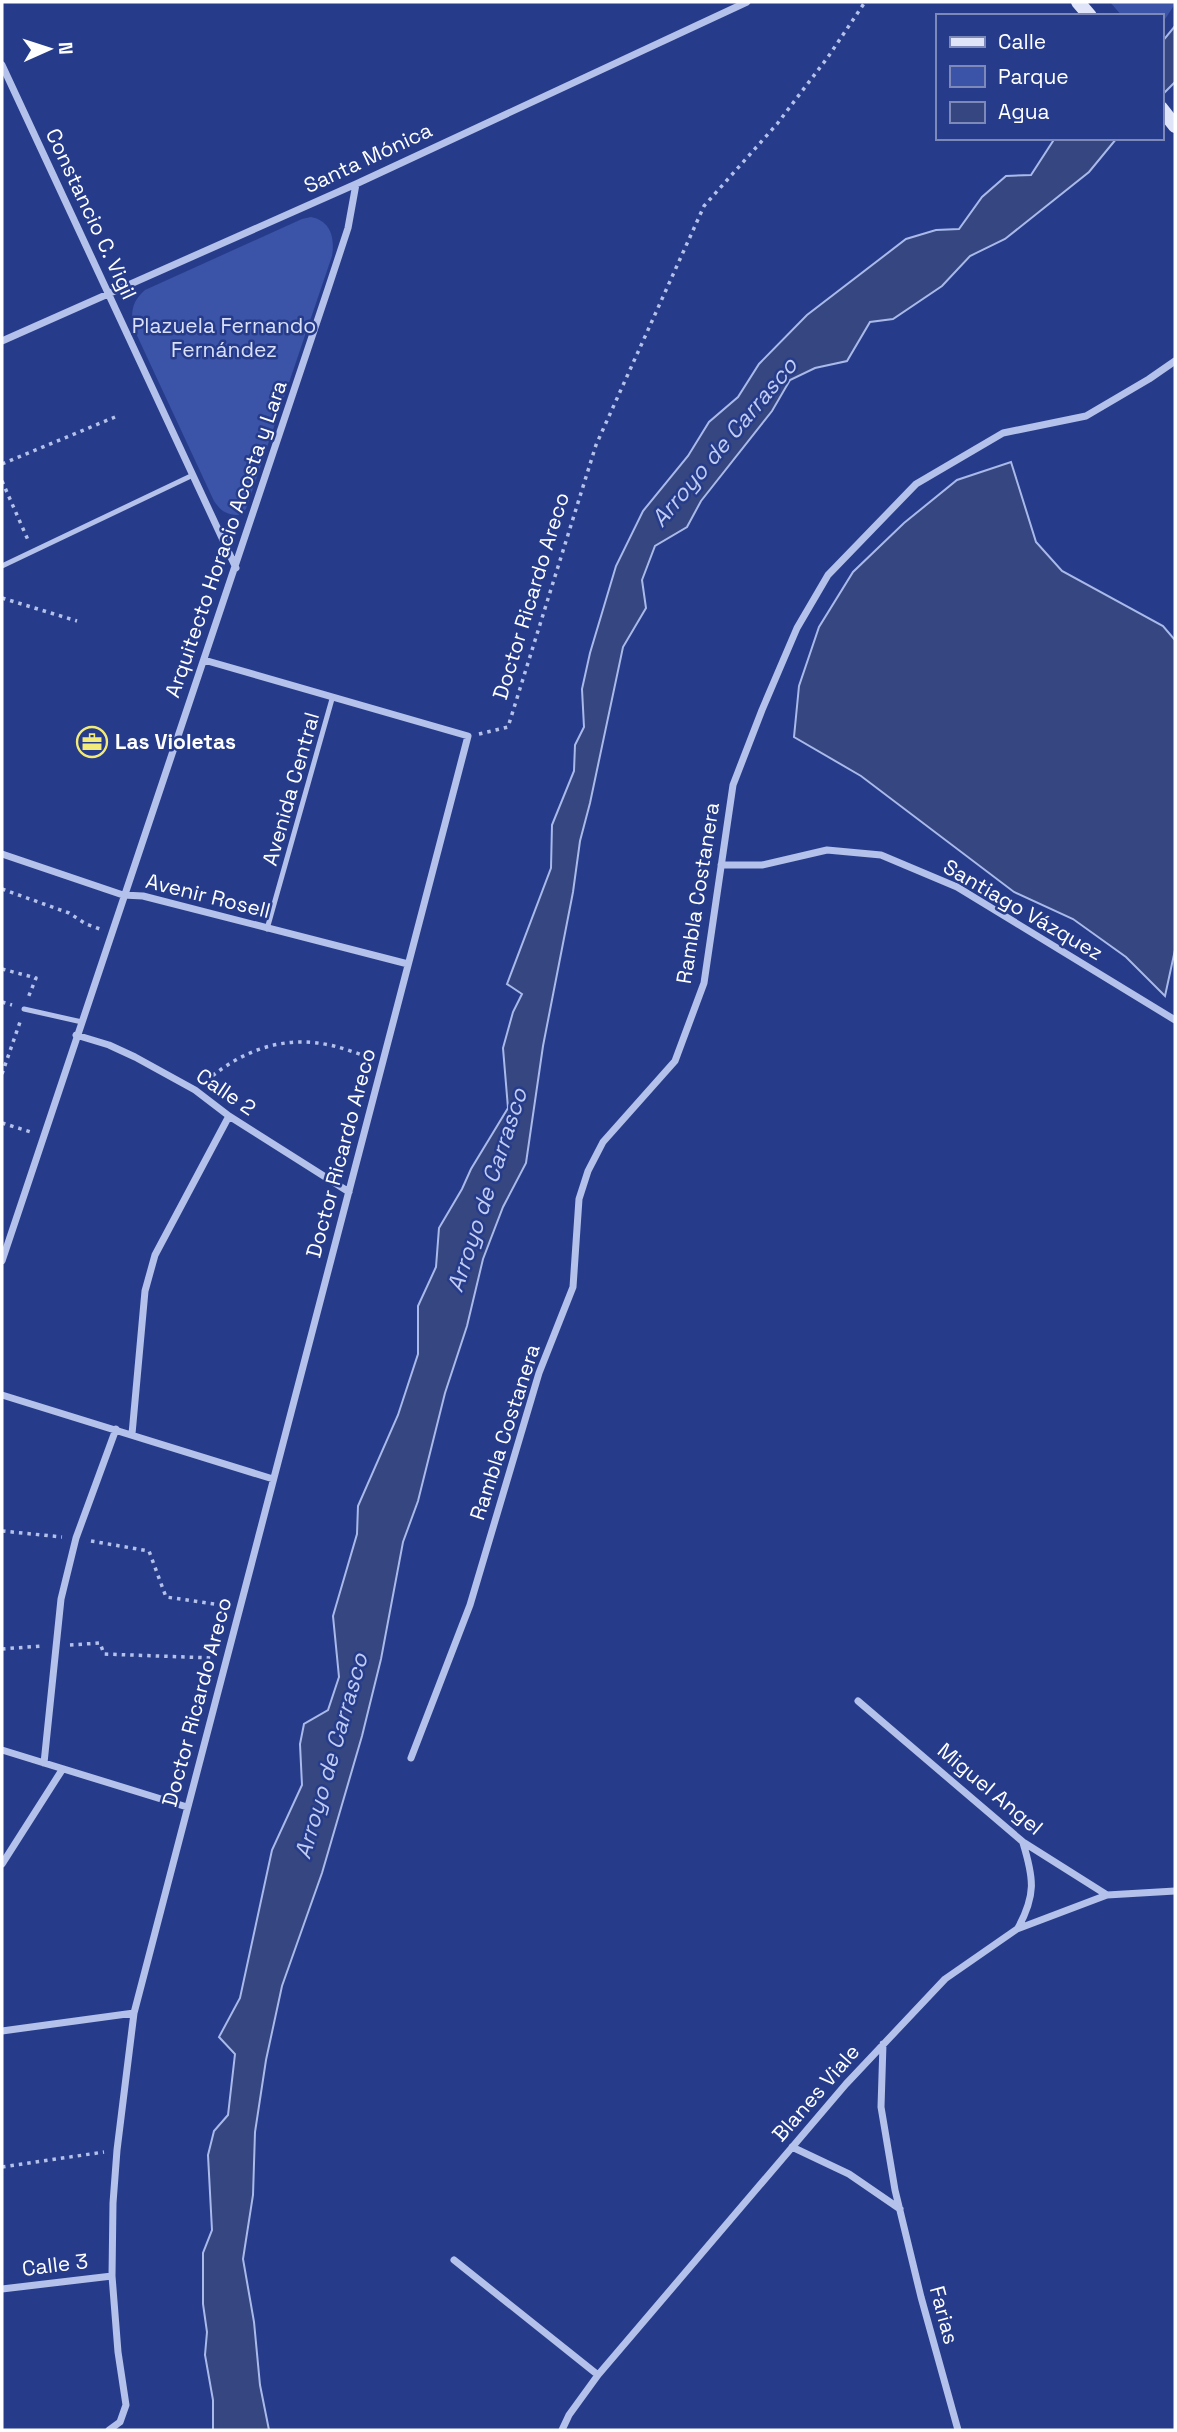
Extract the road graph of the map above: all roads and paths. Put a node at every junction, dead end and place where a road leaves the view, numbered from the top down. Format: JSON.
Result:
{"nodes":[{"id":1,"x":747,"y":2,"type":"edge"},
{"id":2,"x":865,"y":2,"type":"edge"},
{"id":3,"x":2,"y":65,"type":"edge"},
{"id":4,"x":1163,"y":111,"type":"edge"},
{"id":5,"x":1175,"y":126,"type":"edge"},
{"id":6,"x":356,"y":184,"type":"junction"},
{"id":7,"x":107,"y":292,"type":"junction"},
{"id":8,"x":2,"y":341,"type":"edge"},
{"id":9,"x":1175,"y":361,"type":"edge"},
{"id":10,"x":115,"y":417,"type":"dead end"},
{"id":11,"x":2,"y":464,"type":"edge"},
{"id":12,"x":193,"y":475,"type":"junction"},
{"id":13,"x":2,"y":481,"type":"edge"},
{"id":14,"x":33,"y":551,"type":"junction"},
{"id":15,"x":2,"y":566,"type":"edge"},
{"id":16,"x":236,"y":569,"type":"junction"},
{"id":17,"x":2,"y":597,"type":"edge"},
{"id":18,"x":77,"y":621,"type":"dead end"},
{"id":19,"x":204,"y":660,"type":"junction"},
{"id":20,"x":332,"y":699,"type":"junction"},
{"id":21,"x":468,"y":736,"type":"junction"},
{"id":22,"x":2,"y":854,"type":"edge"},
{"id":23,"x":721,"y":865,"type":"junction"},
{"id":24,"x":2,"y":889,"type":"edge"},
{"id":25,"x":122,"y":895,"type":"junction"},
{"id":26,"x":267,"y":929,"type":"junction"},
{"id":27,"x":110,"y":932,"type":"junction"},
{"id":28,"x":408,"y":964,"type":"junction"},
{"id":29,"x":2,"y":969,"type":"edge"},
{"id":30,"x":24,"y":1009,"type":"junction"},
{"id":31,"x":1175,"y":1020,"type":"edge"},
{"id":32,"x":82,"y":1022,"type":"junction"},
{"id":33,"x":76,"y":1035,"type":"junction"},
{"id":34,"x":383,"y":1062,"type":"junction"},
{"id":35,"x":2,"y":1073,"type":"edge"},
{"id":36,"x":195,"y":1090,"type":"junction"},
{"id":37,"x":229,"y":1116,"type":"junction"},
{"id":38,"x":2,"y":1123,"type":"edge"},
{"id":39,"x":44,"y":1136,"type":"junction"},
{"id":40,"x":349,"y":1192,"type":"junction"},
{"id":41,"x":2,"y":1261,"type":"edge"},
{"id":42,"x":2,"y":1395,"type":"edge"},
{"id":43,"x":116,"y":1429,"type":"junction"},
{"id":44,"x":132,"y":1434,"type":"junction"},
{"id":45,"x":273,"y":1479,"type":"junction"},
{"id":46,"x":2,"y":1531,"type":"edge"},
{"id":47,"x":76,"y":1538,"type":"junction"},
{"id":48,"x":240,"y":1607,"type":"junction"},
{"id":49,"x":56,"y":1646,"type":"junction"},
{"id":50,"x":2,"y":1649,"type":"edge"},
{"id":51,"x":226,"y":1659,"type":"junction"},
{"id":52,"x":858,"y":1701,"type":"dead end"},
{"id":53,"x":2,"y":1750,"type":"edge"},
{"id":54,"x":411,"y":1758,"type":"dead end"},
{"id":55,"x":44,"y":1763,"type":"junction"},
{"id":56,"x":62,"y":1770,"type":"junction"},
{"id":57,"x":187,"y":1807,"type":"junction"},
{"id":58,"x":1023,"y":1842,"type":"junction"},
{"id":59,"x":2,"y":1864,"type":"edge"},
{"id":60,"x":1175,"y":1891,"type":"edge"},
{"id":61,"x":1107,"y":1895,"type":"junction"},
{"id":62,"x":1017,"y":1929,"type":"junction"},
{"id":63,"x":134,"y":2013,"type":"junction"},
{"id":64,"x":2,"y":2031,"type":"edge"},
{"id":65,"x":883,"y":2043,"type":"junction"},
{"id":66,"x":792,"y":2147,"type":"junction"},
{"id":67,"x":117,"y":2150,"type":"junction"},
{"id":68,"x":2,"y":2167,"type":"edge"},
{"id":69,"x":900,"y":2208,"type":"junction"},
{"id":70,"x":454,"y":2260,"type":"dead end"},
{"id":71,"x":112,"y":2276,"type":"junction"},
{"id":72,"x":2,"y":2289,"type":"edge"},
{"id":73,"x":598,"y":2375,"type":"junction"},
{"id":74,"x":109,"y":2430,"type":"edge"},
{"id":75,"x":562,"y":2430,"type":"edge"},
{"id":76,"x":958,"y":2430,"type":"edge"}],
"edges":[{"from":1,"to":6,"type":"street","name":"Santa Mónica"},
{"from":2,"to":21,"type":"path","name":"Doctor Ricardo Areco"},
{"from":3,"to":7,"type":"street","name":"Constancio C. Vigil"},
{"from":4,"to":5,"type":"main road"},
{"from":6,"to":7,"type":"street","name":"Santa Mónica"},
{"from":6,"to":16,"type":"street","name":"Arquitecto Horacio Acosta y Lara"},
{"from":7,"to":8,"type":"street","name":"Santa Mónica"},
{"from":7,"to":12,"type":"street","name":"Constancio C. Vigil"},
{"from":9,"to":23,"type":"street","name":"Rambla Costanera"},
{"from":10,"to":11,"type":"path"},
{"from":12,"to":14,"type":"lane"},
{"from":12,"to":16,"type":"street","name":"Constancio C. Vigil"},
{"from":13,"to":14,"type":"path"},
{"from":14,"to":15,"type":"lane"},
{"from":16,"to":19,"type":"street","name":"Arquitecto Horacio Acosta y Lara"},
{"from":17,"to":18,"type":"path"},
{"from":19,"to":20,"type":"street"},
{"from":19,"to":25,"type":"street","name":"Arquitecto Horacio Acosta y Lara"},
{"from":20,"to":21,"type":"street"},
{"from":20,"to":26,"type":"lane","name":"Avenida Central"},
{"from":21,"to":28,"type":"street","name":"Doctor Ricardo Areco"},
{"from":22,"to":25,"type":"street","name":"Avenir Rosell"},
{"from":23,"to":31,"type":"street","name":"Santiago Vázquez"},
{"from":23,"to":54,"type":"street","name":"Rambla Costanera"},
{"from":24,"to":27,"type":"path"},
{"from":25,"to":26,"type":"street","name":"Avenir Rosell"},
{"from":25,"to":27,"type":"street","name":"Arquitecto Horacio Acosta y Lara"},
{"from":26,"to":28,"type":"street","name":"Avenir Rosell"},
{"from":27,"to":32,"type":"street","name":"Arquitecto Horacio Acosta y Lara"},
{"from":28,"to":34,"type":"street","name":"Doctor Ricardo Areco"},
{"from":29,"to":30,"type":"path"},
{"from":30,"to":32,"type":"lane"},
{"from":30,"to":35,"type":"path"},
{"from":32,"to":33,"type":"street","name":"Arquitecto Horacio Acosta y Lara"},
{"from":33,"to":36,"type":"street","name":"Calle 2"},
{"from":33,"to":39,"type":"street","name":"Arquitecto Horacio Acosta y Lara"},
{"from":34,"to":36,"type":"path"},
{"from":34,"to":40,"type":"street","name":"Doctor Ricardo Areco"},
{"from":36,"to":37,"type":"street","name":"Calle 2"},
{"from":37,"to":40,"type":"street","name":"Calle 2"},
{"from":37,"to":44,"type":"street"},
{"from":38,"to":39,"type":"path"},
{"from":39,"to":41,"type":"street","name":"Arquitecto Horacio Acosta y Lara"},
{"from":40,"to":45,"type":"street","name":"Doctor Ricardo Areco"},
{"from":42,"to":43,"type":"street"},
{"from":43,"to":44,"type":"street"},
{"from":43,"to":47,"type":"street"},
{"from":44,"to":45,"type":"street"},
{"from":45,"to":48,"type":"street","name":"Doctor Ricardo Areco"},
{"from":46,"to":47,"type":"path"},
{"from":47,"to":48,"type":"path"},
{"from":47,"to":49,"type":"street"},
{"from":48,"to":51,"type":"street","name":"Doctor Ricardo Areco"},
{"from":49,"to":50,"type":"path"},
{"from":49,"to":51,"type":"path"},
{"from":49,"to":55,"type":"street"},
{"from":51,"to":57,"type":"street","name":"Doctor Ricardo Areco"},
{"from":52,"to":58,"type":"street","name":"Miguel Angel"},
{"from":53,"to":55,"type":"street"},
{"from":55,"to":56,"type":"street"},
{"from":56,"to":57,"type":"street"},
{"from":56,"to":59,"type":"street"},
{"from":57,"to":63,"type":"street","name":"Doctor Ricardo Areco"},
{"from":58,"to":61,"type":"street","name":"Miguel Angel"},
{"from":58,"to":62,"type":"street"},
{"from":60,"to":61,"type":"street","name":"Blanes Viale"},
{"from":61,"to":62,"type":"street","name":"Blanes Viale"},
{"from":62,"to":65,"type":"street","name":"Blanes Viale"},
{"from":63,"to":64,"type":"street"},
{"from":63,"to":67,"type":"street","name":"Doctor Ricardo Areco"},
{"from":65,"to":66,"type":"street","name":"Blanes Viale"},
{"from":65,"to":69,"type":"street","name":"Farias"},
{"from":66,"to":69,"type":"street"},
{"from":66,"to":73,"type":"street","name":"Blanes Viale"},
{"from":67,"to":68,"type":"path"},
{"from":67,"to":71,"type":"street","name":"Doctor Ricardo Areco"},
{"from":69,"to":76,"type":"street","name":"Farias"},
{"from":70,"to":73,"type":"street"},
{"from":71,"to":72,"type":"street","name":"Calle 3"},
{"from":71,"to":74,"type":"street","name":"Doctor Ricardo Areco"},
{"from":73,"to":75,"type":"street","name":"Blanes Viale"}]}
